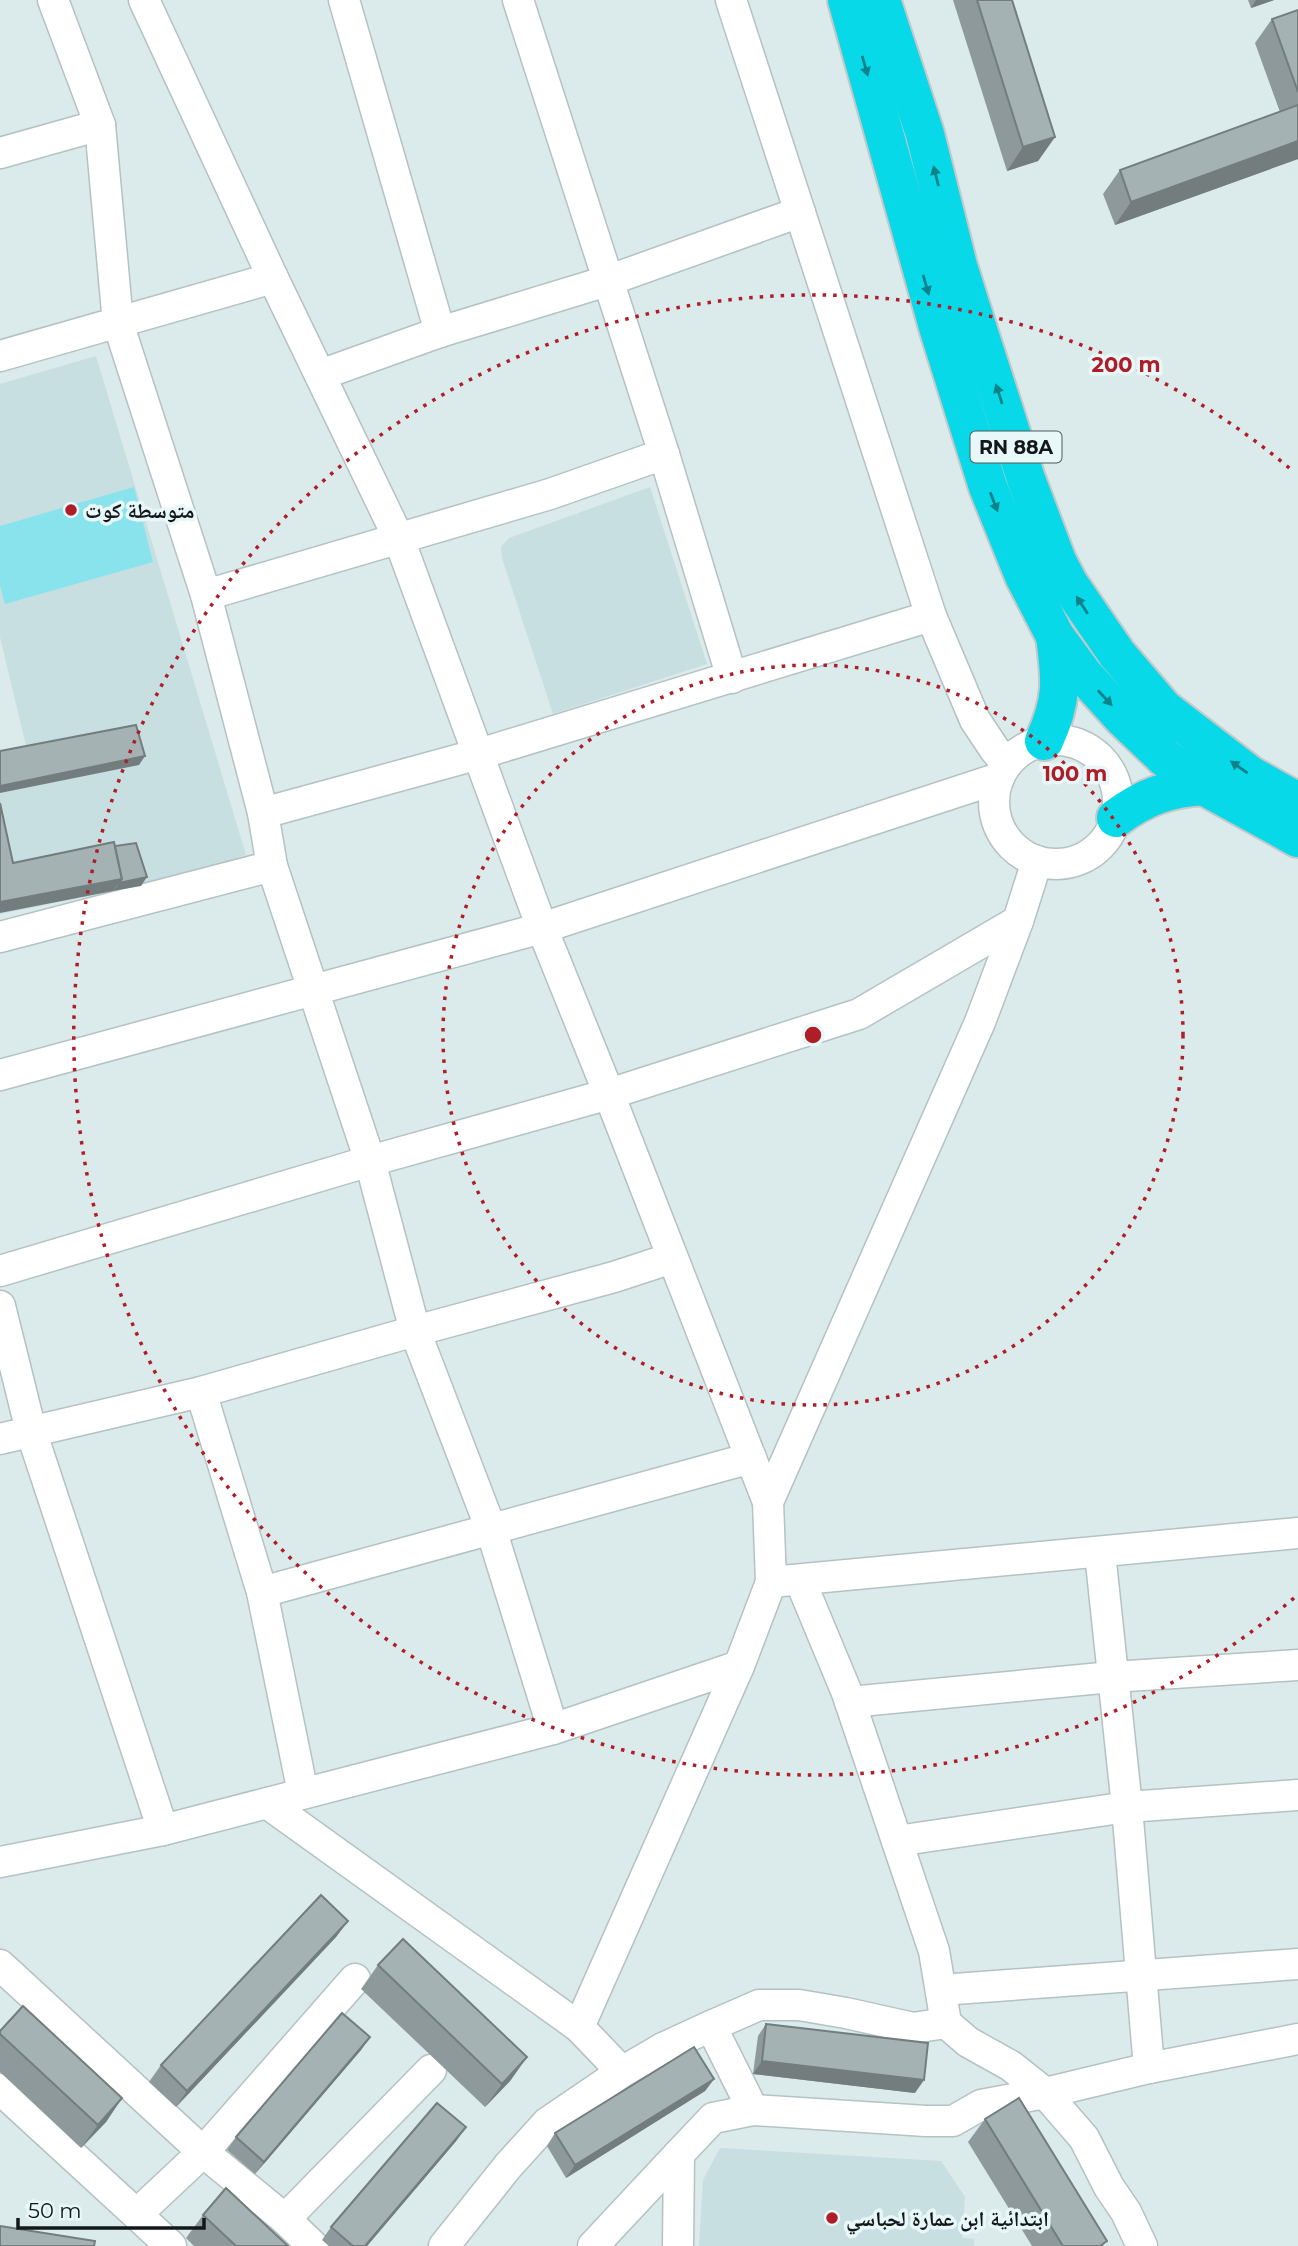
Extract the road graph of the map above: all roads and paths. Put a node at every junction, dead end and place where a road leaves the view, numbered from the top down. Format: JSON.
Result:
{"nodes":[{"id":1,"x":53,"y":0,"type":"edge"},
{"id":2,"x":144,"y":0,"type":"edge"},
{"id":3,"x":344,"y":0,"type":"edge"},
{"id":4,"x":518,"y":0,"type":"edge"},
{"id":5,"x":730,"y":0,"type":"edge"},
{"id":6,"x":847,"y":0,"type":"edge"},
{"id":7,"x":881,"y":0,"type":"edge"},
{"id":8,"x":100,"y":125,"type":"junction"},
{"id":9,"x":0,"y":153,"type":"edge"},
{"id":10,"x":800,"y":212,"type":"junction"},
{"id":11,"x":273,"y":278,"type":"junction"},
{"id":12,"x":607,"y":281,"type":"junction"},
{"id":13,"x":118,"y":323,"type":"junction"},
{"id":14,"x":440,"y":332,"type":"junction"},
{"id":15,"x":0,"y":356,"type":"edge"},
{"id":16,"x":320,"y":375,"type":"junction"},
{"id":17,"x":664,"y":454,"type":"junction"},
{"id":18,"x":399,"y":539,"type":"junction"},
{"id":19,"x":206,"y":594,"type":"junction"},
{"id":20,"x":931,"y":616,"type":"junction"},
{"id":21,"x":1055,"y":636,"type":"junction"},
{"id":22,"x":732,"y":678,"type":"junction"},
{"id":23,"x":1044,"y":741,"type":"junction"},
{"id":24,"x":479,"y":754,"type":"junction"},
{"id":25,"x":1003,"y":771,"type":"junction"},
{"id":26,"x":1204,"y":786,"type":"junction"},
{"id":27,"x":1298,"y":802,"type":"edge"},
{"id":28,"x":263,"y":813,"type":"junction"},
{"id":29,"x":1116,"y":818,"type":"junction"},
{"id":30,"x":1298,"y":838,"type":"edge"},
{"id":31,"x":1037,"y":861,"type":"junction"},
{"id":32,"x":272,"y":866,"type":"junction"},
{"id":33,"x":1018,"y":921,"type":"junction"},
{"id":34,"x":542,"y":928,"type":"junction"},
{"id":35,"x":0,"y":937,"type":"edge"},
{"id":36,"x":314,"y":991,"type":"junction"},
{"id":37,"x":0,"y":1075,"type":"edge"},
{"id":38,"x":609,"y":1094,"type":"junction"},
{"id":39,"x":370,"y":1161,"type":"junction"},
{"id":40,"x":672,"y":1258,"type":"junction"},
{"id":41,"x":0,"y":1271,"type":"edge"},
{"id":42,"x":0,"y":1306,"type":"edge"},
{"id":43,"x":415,"y":1331,"type":"junction"},
{"id":44,"x":201,"y":1392,"type":"junction"},
{"id":45,"x":30,"y":1431,"type":"junction"},
{"id":46,"x":0,"y":1439,"type":"edge"},
{"id":47,"x":751,"y":1458,"type":"junction"},
{"id":48,"x":768,"y":1502,"type":"junction"},
{"id":49,"x":491,"y":1529,"type":"junction"},
{"id":50,"x":1298,"y":1533,"type":"edge"},
{"id":51,"x":1100,"y":1553,"type":"junction"},
{"id":52,"x":800,"y":1580,"type":"junction"},
{"id":53,"x":771,"y":1583,"type":"junction"},
{"id":54,"x":262,"y":1592,"type":"junction"},
{"id":55,"x":1298,"y":1665,"type":"edge"},
{"id":56,"x":739,"y":1666,"type":"junction"},
{"id":57,"x":1112,"y":1677,"type":"junction"},
{"id":58,"x":850,"y":1702,"type":"junction"},
{"id":59,"x":553,"y":1729,"type":"junction"},
{"id":60,"x":303,"y":1793,"type":"junction"},
{"id":61,"x":1298,"y":1796,"type":"edge"},
{"id":62,"x":267,"y":1803,"type":"junction"},
{"id":63,"x":1127,"y":1807,"type":"junction"},
{"id":64,"x":163,"y":1830,"type":"junction"},
{"id":65,"x":897,"y":1841,"type":"junction"},
{"id":66,"x":0,"y":1862,"type":"edge"},
{"id":67,"x":1298,"y":1964,"type":"edge"},
{"id":68,"x":0,"y":1965,"type":"edge"},
{"id":69,"x":1141,"y":1977,"type":"junction"},
{"id":70,"x":355,"y":1979,"type":"dead end"},
{"id":71,"x":941,"y":1990,"type":"junction"},
{"id":72,"x":946,"y":2022,"type":"junction"},
{"id":73,"x":711,"y":2026,"type":"junction"},
{"id":74,"x":579,"y":2027,"type":"junction"},
{"id":75,"x":1298,"y":2039,"type":"edge"},
{"id":76,"x":1149,"y":2068,"type":"junction"},
{"id":77,"x":431,"y":2070,"type":"dead end"},
{"id":78,"x":622,"y":2072,"type":"junction"},
{"id":79,"x":0,"y":2089,"type":"edge"},
{"id":80,"x":1045,"y":2093,"type":"junction"},
{"id":81,"x":753,"y":2110,"type":"junction"},
{"id":82,"x":203,"y":2152,"type":"junction"},
{"id":83,"x":679,"y":2154,"type":"junction"},
{"id":84,"x":136,"y":2214,"type":"junction"},
{"id":85,"x":285,"y":2219,"type":"junction"},
{"id":86,"x":171,"y":2246,"type":"edge"},
{"id":87,"x":313,"y":2246,"type":"edge"},
{"id":88,"x":444,"y":2246,"type":"edge"},
{"id":89,"x":593,"y":2246,"type":"edge"},
{"id":90,"x":678,"y":2246,"type":"edge"},
{"id":91,"x":1142,"y":2246,"type":"edge"}],
"edges":[{"from":1,"to":8,"type":"street"},
{"from":2,"to":11,"type":"street"},
{"from":3,"to":14,"type":"street"},
{"from":4,"to":12,"type":"street"},
{"from":5,"to":10,"type":"street"},
{"from":6,"to":21,"type":"highway","one_way":true},
{"from":27,"to":7,"type":"highway","number":"RN 88A","one_way":true},
{"from":8,"to":9,"type":"street"},
{"from":8,"to":13,"type":"street"},
{"from":10,"to":12,"type":"street"},
{"from":10,"to":20,"type":"street"},
{"from":11,"to":13,"type":"street"},
{"from":11,"to":16,"type":"street"},
{"from":12,"to":14,"type":"street"},
{"from":12,"to":17,"type":"street"},
{"from":13,"to":15,"type":"street"},
{"from":13,"to":19,"type":"street"},
{"from":14,"to":16,"type":"street"},
{"from":16,"to":18,"type":"street"},
{"from":17,"to":18,"type":"street"},
{"from":17,"to":22,"type":"street"},
{"from":18,"to":19,"type":"street"},
{"from":18,"to":24,"type":"street"},
{"from":19,"to":28,"type":"street"},
{"from":20,"to":22,"type":"street"},
{"from":20,"to":25,"type":"street"},
{"from":21,"to":23,"type":"highway"},
{"from":21,"to":26,"type":"highway","one_way":true},
{"from":22,"to":24,"type":"street"},
{"from":23,"to":25,"type":"street"},
{"from":23,"to":29,"type":"street"},
{"from":24,"to":28,"type":"street"},
{"from":24,"to":34,"type":"street"},
{"from":25,"to":31,"type":"street"},
{"from":25,"to":34,"type":"street"},
{"from":26,"to":29,"type":"highway"},
{"from":26,"to":30,"type":"highway"},
{"from":28,"to":32,"type":"street"},
{"from":29,"to":31,"type":"street"},
{"from":31,"to":33,"type":"street"},
{"from":32,"to":35,"type":"street"},
{"from":32,"to":36,"type":"street"},
{"from":33,"to":38,"type":"street"},
{"from":33,"to":48,"type":"street"},
{"from":34,"to":36,"type":"street"},
{"from":34,"to":38,"type":"street"},
{"from":36,"to":37,"type":"street"},
{"from":36,"to":39,"type":"street"},
{"from":38,"to":39,"type":"street"},
{"from":38,"to":40,"type":"street"},
{"from":39,"to":41,"type":"street"},
{"from":39,"to":43,"type":"street"},
{"from":40,"to":43,"type":"street"},
{"from":40,"to":47,"type":"street"},
{"from":42,"to":45,"type":"street"},
{"from":43,"to":44,"type":"street"},
{"from":43,"to":49,"type":"street"},
{"from":44,"to":45,"type":"street"},
{"from":44,"to":54,"type":"street"},
{"from":45,"to":46,"type":"street"},
{"from":45,"to":64,"type":"street"},
{"from":47,"to":48,"type":"street"},
{"from":47,"to":49,"type":"street"},
{"from":48,"to":53,"type":"street"},
{"from":49,"to":54,"type":"street"},
{"from":49,"to":59,"type":"street"},
{"from":50,"to":51,"type":"street"},
{"from":51,"to":52,"type":"street"},
{"from":51,"to":57,"type":"street"},
{"from":52,"to":53,"type":"street"},
{"from":52,"to":58,"type":"street"},
{"from":53,"to":56,"type":"street"},
{"from":54,"to":60,"type":"street"},
{"from":55,"to":57,"type":"street"},
{"from":56,"to":59,"type":"street"},
{"from":56,"to":74,"type":"street"},
{"from":57,"to":58,"type":"street"},
{"from":57,"to":63,"type":"street"},
{"from":58,"to":65,"type":"street"},
{"from":59,"to":60,"type":"street"},
{"from":60,"to":62,"type":"street"},
{"from":61,"to":63,"type":"street"},
{"from":62,"to":64,"type":"street"},
{"from":62,"to":74,"type":"street"},
{"from":63,"to":65,"type":"street"},
{"from":63,"to":69,"type":"street"},
{"from":64,"to":66,"type":"street"},
{"from":65,"to":71,"type":"street"},
{"from":67,"to":69,"type":"street"},
{"from":68,"to":82,"type":"street"},
{"from":69,"to":71,"type":"street"},
{"from":69,"to":76,"type":"street"},
{"from":70,"to":82,"type":"street"},
{"from":71,"to":72,"type":"street"},
{"from":72,"to":73,"type":"street"},
{"from":72,"to":80,"type":"street"},
{"from":73,"to":78,"type":"street"},
{"from":73,"to":81,"type":"street"},
{"from":74,"to":78,"type":"street"},
{"from":75,"to":76,"type":"street"},
{"from":76,"to":80,"type":"street"},
{"from":77,"to":85,"type":"street"},
{"from":78,"to":88,"type":"street"},
{"from":79,"to":84,"type":"street"},
{"from":80,"to":81,"type":"street"},
{"from":80,"to":91,"type":"street"},
{"from":81,"to":83,"type":"street"},
{"from":82,"to":84,"type":"street"},
{"from":82,"to":85,"type":"street"},
{"from":83,"to":89,"type":"street"},
{"from":83,"to":90,"type":"street"},
{"from":84,"to":86,"type":"street"},
{"from":85,"to":87,"type":"street"}]}
